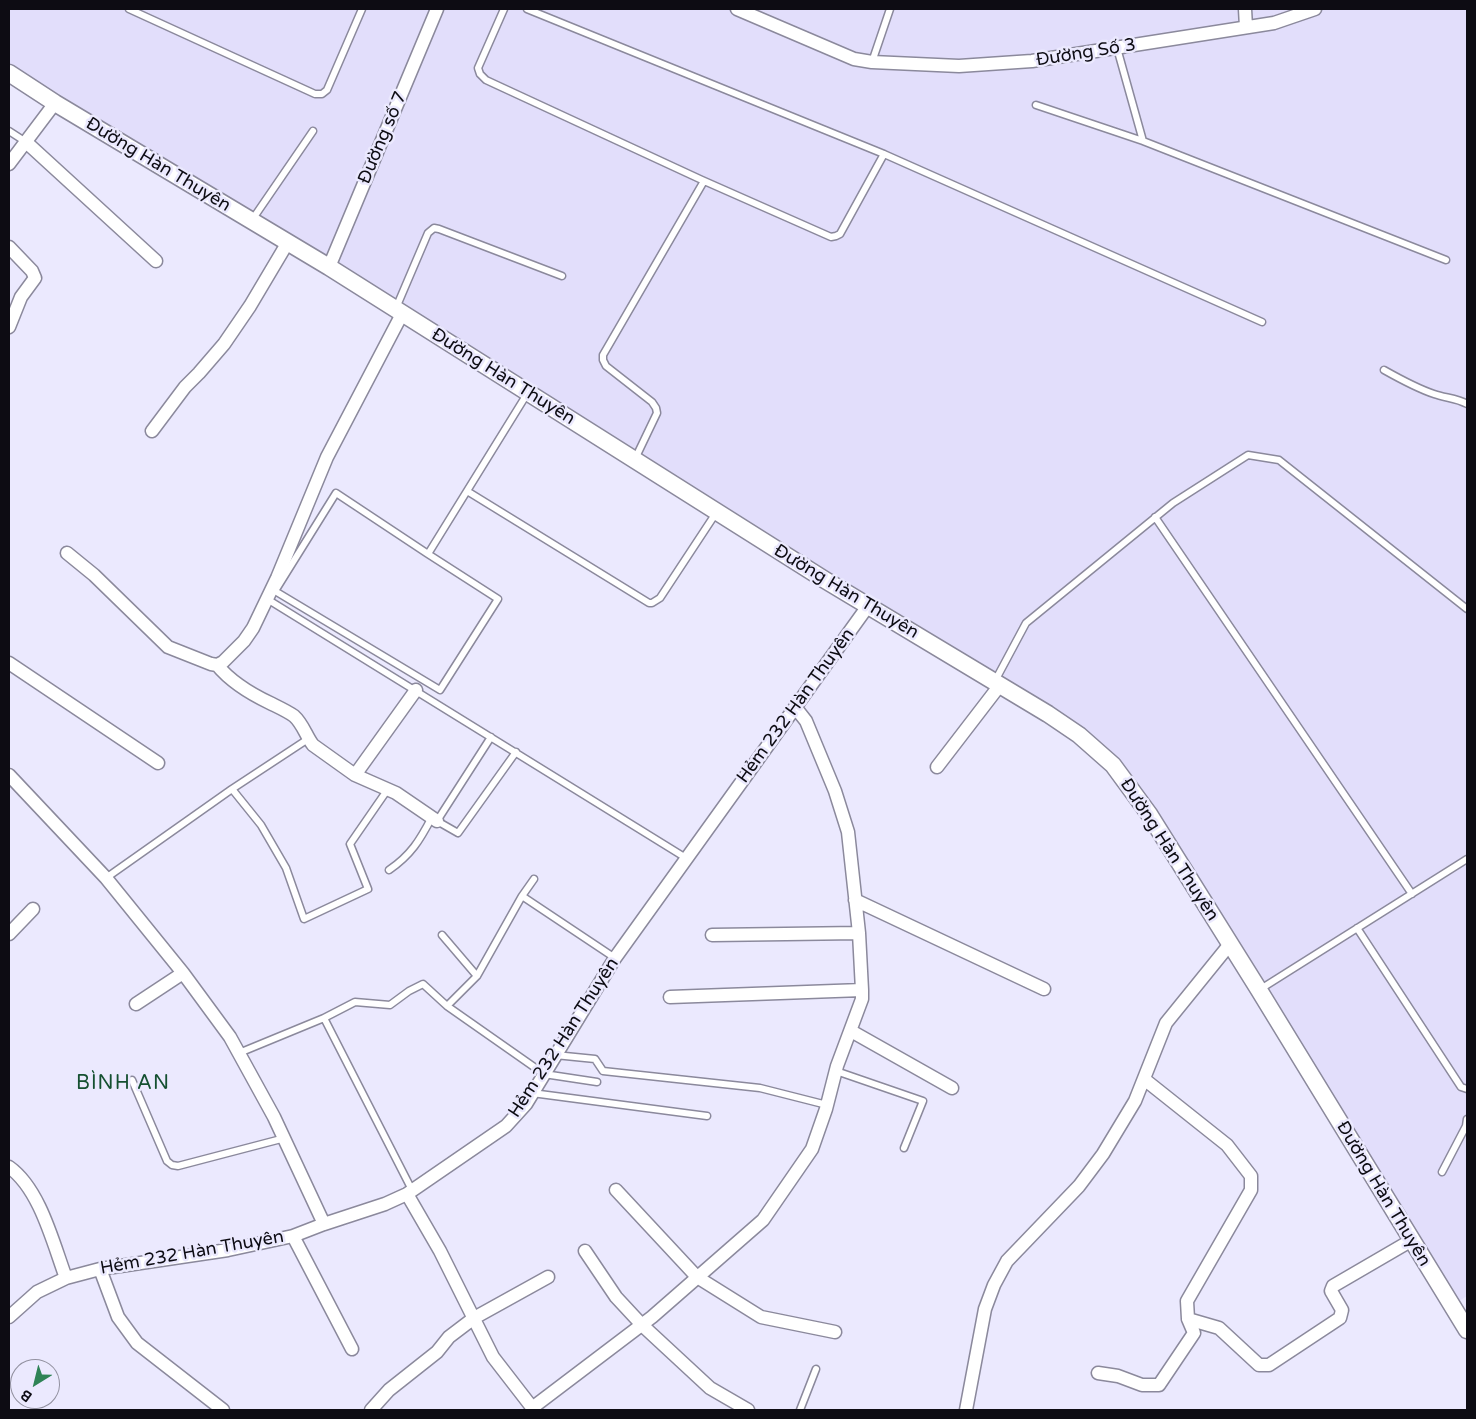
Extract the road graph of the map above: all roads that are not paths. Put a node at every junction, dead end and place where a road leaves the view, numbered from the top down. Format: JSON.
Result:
{"nodes":[{"id":1,"x":129,"y":9,"type":"edge"},
{"id":2,"x":362,"y":9,"type":"edge"},
{"id":3,"x":437,"y":9,"type":"edge"},
{"id":4,"x":504,"y":9,"type":"edge"},
{"id":5,"x":527,"y":9,"type":"edge"},
{"id":6,"x":737,"y":9,"type":"edge"},
{"id":7,"x":890,"y":9,"type":"edge"},
{"id":8,"x":1244,"y":9,"type":"edge"},
{"id":9,"x":1315,"y":9,"type":"edge"},
{"id":10,"x":1246,"y":28,"type":"junction"},
{"id":11,"x":1117,"y":48,"type":"junction"},
{"id":12,"x":872,"y":62,"type":"junction"},
{"id":13,"x":9,"y":73,"type":"edge"},
{"id":14,"x":55,"y":103,"type":"junction"},
{"id":15,"x":1036,"y":104,"type":"dead end"},
{"id":16,"x":9,"y":131,"type":"edge"},
{"id":17,"x":313,"y":131,"type":"dead end"},
{"id":18,"x":1143,"y":141,"type":"junction"},
{"id":19,"x":26,"y":142,"type":"junction"},
{"id":20,"x":884,"y":154,"type":"junction"},
{"id":21,"x":9,"y":164,"type":"edge"},
{"id":22,"x":704,"y":181,"type":"junction"},
{"id":23,"x":251,"y":220,"type":"junction"},
{"id":24,"x":288,"y":242,"type":"junction"},
{"id":25,"x":9,"y":247,"type":"edge"},
{"id":26,"x":1446,"y":260,"type":"dead end"},
{"id":27,"x":156,"y":261,"type":"dead end"},
{"id":28,"x":329,"y":267,"type":"junction"},
{"id":29,"x":562,"y":276,"type":"dead end"},
{"id":30,"x":399,"y":311,"type":"junction"},
{"id":31,"x":1262,"y":322,"type":"dead end"},
{"id":32,"x":9,"y":327,"type":"edge"},
{"id":33,"x":1384,"y":370,"type":"dead end"},
{"id":34,"x":528,"y":393,"type":"junction"},
{"id":35,"x":1467,"y":404,"type":"edge"},
{"id":36,"x":152,"y":432,"type":"dead end"},
{"id":37,"x":634,"y":460,"type":"junction"},
{"id":38,"x":467,"y":491,"type":"junction"},
{"id":39,"x":716,"y":512,"type":"junction"},
{"id":40,"x":1155,"y":517,"type":"junction"},
{"id":41,"x":68,"y":553,"type":"dead end"},
{"id":42,"x":428,"y":554,"type":"junction"},
{"id":43,"x":267,"y":599,"type":"junction"},
{"id":44,"x":868,"y":606,"type":"junction"},
{"id":45,"x":1467,"y":609,"type":"edge"},
{"id":46,"x":9,"y":663,"type":"edge"},
{"id":47,"x":217,"y":665,"type":"junction"},
{"id":48,"x":997,"y":683,"type":"junction"},
{"id":49,"x":416,"y":690,"type":"junction"},
{"id":50,"x":795,"y":707,"type":"junction"},
{"id":51,"x":491,"y":737,"type":"junction"},
{"id":52,"x":308,"y":739,"type":"junction"},
{"id":53,"x":516,"y":752,"type":"junction"},
{"id":54,"x":158,"y":763,"type":"dead end"},
{"id":55,"x":937,"y":767,"type":"dead end"},
{"id":56,"x":9,"y":775,"type":"edge"},
{"id":57,"x":355,"y":775,"type":"junction"},
{"id":58,"x":232,"y":788,"type":"junction"},
{"id":59,"x":388,"y":789,"type":"junction"},
{"id":60,"x":435,"y":819,"type":"junction"},
{"id":61,"x":686,"y":858,"type":"junction"},
{"id":62,"x":1467,"y":859,"type":"edge"},
{"id":63,"x":390,"y":870,"type":"dead end"},
{"id":64,"x":106,"y":878,"type":"junction"},
{"id":65,"x":534,"y":879,"type":"dead end"},
{"id":66,"x":1412,"y":894,"type":"junction"},
{"id":67,"x":522,"y":896,"type":"junction"},
{"id":68,"x":855,"y":900,"type":"junction"},
{"id":69,"x":32,"y":909,"type":"dead end"},
{"id":70,"x":1357,"y":928,"type":"junction"},
{"id":71,"x":859,"y":933,"type":"junction"},
{"id":72,"x":9,"y":934,"type":"edge"},
{"id":73,"x":712,"y":934,"type":"dead end"},
{"id":74,"x":442,"y":935,"type":"dead end"},
{"id":75,"x":1230,"y":944,"type":"junction"},
{"id":76,"x":615,"y":958,"type":"junction"},
{"id":77,"x":184,"y":973,"type":"junction"},
{"id":78,"x":477,"y":976,"type":"junction"},
{"id":79,"x":1044,"y":989,"type":"dead end"},
{"id":80,"x":862,"y":990,"type":"junction"},
{"id":81,"x":1259,"y":990,"type":"junction"},
{"id":82,"x":670,"y":997,"type":"dead end"},
{"id":83,"x":136,"y":1004,"type":"dead end"},
{"id":84,"x":447,"y":1006,"type":"junction"},
{"id":85,"x":324,"y":1018,"type":"junction"},
{"id":86,"x":851,"y":1031,"type":"junction"},
{"id":87,"x":239,"y":1053,"type":"junction"},
{"id":88,"x":555,"y":1056,"type":"junction"},
{"id":89,"x":836,"y":1071,"type":"junction"},
{"id":90,"x":544,"y":1074,"type":"junction"},
{"id":91,"x":1144,"y":1079,"type":"junction"},
{"id":92,"x":132,"y":1080,"type":"dead end"},
{"id":93,"x":597,"y":1082,"type":"dead end"},
{"id":94,"x":952,"y":1088,"type":"dead end"},
{"id":95,"x":1467,"y":1089,"type":"edge"},
{"id":96,"x":532,"y":1093,"type":"junction"},
{"id":97,"x":827,"y":1105,"type":"junction"},
{"id":98,"x":708,"y":1116,"type":"dead end"},
{"id":99,"x":1467,"y":1120,"type":"edge"},
{"id":100,"x":285,"y":1138,"type":"junction"},
{"id":101,"x":904,"y":1148,"type":"dead end"},
{"id":102,"x":9,"y":1167,"type":"edge"},
{"id":103,"x":1442,"y":1172,"type":"dead end"},
{"id":104,"x":616,"y":1190,"type":"dead end"},
{"id":105,"x":409,"y":1192,"type":"junction"},
{"id":106,"x":324,"y":1224,"type":"junction"},
{"id":107,"x":293,"y":1236,"type":"junction"},
{"id":108,"x":1412,"y":1240,"type":"junction"},
{"id":109,"x":586,"y":1251,"type":"dead end"},
{"id":110,"x":100,"y":1269,"type":"junction"},
{"id":111,"x":548,"y":1277,"type":"dead end"},
{"id":112,"x":697,"y":1277,"type":"junction"},
{"id":113,"x":66,"y":1278,"type":"junction"},
{"id":114,"x":9,"y":1317,"type":"edge"},
{"id":115,"x":474,"y":1318,"type":"junction"},
{"id":116,"x":1188,"y":1319,"type":"junction"},
{"id":117,"x":642,"y":1325,"type":"junction"},
{"id":118,"x":1467,"y":1330,"type":"edge"},
{"id":119,"x":836,"y":1332,"type":"dead end"},
{"id":120,"x":352,"y":1349,"type":"dead end"},
{"id":121,"x":816,"y":1369,"type":"dead end"},
{"id":122,"x":1098,"y":1373,"type":"dead end"},
{"id":123,"x":533,"y":1409,"type":"edge"},
{"id":124,"x":222,"y":1410,"type":"edge"},
{"id":125,"x":371,"y":1410,"type":"edge"},
{"id":126,"x":748,"y":1410,"type":"edge"},
{"id":127,"x":800,"y":1410,"type":"edge"},
{"id":128,"x":966,"y":1410,"type":"edge"}],
"edges":[{"from":1,"to":2,"type":"lane"},
{"from":3,"to":28,"type":"street","name":"Đường số 7"},
{"from":4,"to":22,"type":"lane"},
{"from":5,"to":20,"type":"lane"},
{"from":6,"to":12,"type":"street","name":"Đường Số 3"},
{"from":7,"to":12,"type":"lane"},
{"from":8,"to":10,"type":"street"},
{"from":9,"to":10,"type":"street","name":"Đường Số 3"},
{"from":10,"to":11,"type":"street","name":"Đường Số 3"},
{"from":11,"to":12,"type":"street","name":"Đường Số 3"},
{"from":11,"to":18,"type":"lane"},
{"from":13,"to":14,"type":"street","name":"Đường Hàn Thuyên"},
{"from":14,"to":19,"type":"street"},
{"from":14,"to":23,"type":"street","name":"Đường Hàn Thuyên"},
{"from":15,"to":18,"type":"lane"},
{"from":16,"to":19,"type":"lane"},
{"from":17,"to":23,"type":"lane"},
{"from":18,"to":26,"type":"lane"},
{"from":19,"to":21,"type":"street"},
{"from":19,"to":27,"type":"street"},
{"from":20,"to":22,"type":"lane"},
{"from":20,"to":31,"type":"lane"},
{"from":22,"to":37,"type":"lane"},
{"from":23,"to":24,"type":"street","name":"Đường Hàn Thuyên"},
{"from":24,"to":28,"type":"street","name":"Đường Hàn Thuyên"},
{"from":24,"to":36,"type":"street"},
{"from":25,"to":32,"type":"street"},
{"from":28,"to":30,"type":"street","name":"Đường Hàn Thuyên"},
{"from":29,"to":30,"type":"lane"},
{"from":30,"to":34,"type":"street","name":"Đường Hàn Thuyên"},
{"from":30,"to":43,"type":"street"},
{"from":33,"to":35,"type":"lane"},
{"from":34,"to":37,"type":"street","name":"Đường Hàn Thuyên"},
{"from":34,"to":38,"type":"lane"},
{"from":37,"to":39,"type":"street","name":"Đường Hàn Thuyên"},
{"from":38,"to":39,"type":"lane"},
{"from":38,"to":42,"type":"lane"},
{"from":39,"to":44,"type":"street","name":"Đường Hàn Thuyên"},
{"from":40,"to":45,"type":"lane"},
{"from":40,"to":48,"type":"lane"},
{"from":40,"to":66,"type":"lane"},
{"from":41,"to":47,"type":"street"},
{"from":42,"to":42,"type":"lane"},
{"from":43,"to":47,"type":"street"},
{"from":43,"to":49,"type":"lane"},
{"from":44,"to":48,"type":"street","name":"Đường Hàn Thuyên"},
{"from":44,"to":50,"type":"street","name":"Hẻm 232 Hàn Thuyên"},
{"from":46,"to":54,"type":"street"},
{"from":47,"to":52,"type":"street"},
{"from":48,"to":55,"type":"street"},
{"from":48,"to":75,"type":"street","name":"Đường Hàn Thuyên"},
{"from":49,"to":51,"type":"lane"},
{"from":49,"to":57,"type":"street"},
{"from":50,"to":61,"type":"street","name":"Hẻm 232 Hàn Thuyên"},
{"from":50,"to":68,"type":"street"},
{"from":51,"to":53,"type":"lane"},
{"from":51,"to":60,"type":"lane"},
{"from":52,"to":57,"type":"street"},
{"from":52,"to":58,"type":"lane"},
{"from":53,"to":60,"type":"lane"},
{"from":53,"to":61,"type":"lane"},
{"from":56,"to":64,"type":"street"},
{"from":57,"to":59,"type":"street"},
{"from":58,"to":59,"type":"lane"},
{"from":58,"to":64,"type":"lane"},
{"from":59,"to":60,"type":"street"},
{"from":60,"to":63,"type":"lane"},
{"from":61,"to":76,"type":"street","name":"Hẻm 232 Hàn Thuyên"},
{"from":62,"to":66,"type":"lane"},
{"from":64,"to":77,"type":"street"},
{"from":65,"to":67,"type":"lane"},
{"from":66,"to":70,"type":"lane"},
{"from":67,"to":76,"type":"lane"},
{"from":67,"to":78,"type":"lane"},
{"from":68,"to":71,"type":"street"},
{"from":68,"to":79,"type":"street"},
{"from":69,"to":72,"type":"street"},
{"from":70,"to":81,"type":"lane"},
{"from":70,"to":95,"type":"lane"},
{"from":71,"to":73,"type":"street"},
{"from":71,"to":80,"type":"street"},
{"from":74,"to":78,"type":"lane"},
{"from":75,"to":81,"type":"street","name":"Đường Hàn Thuyên"},
{"from":75,"to":91,"type":"street"},
{"from":76,"to":88,"type":"street","name":"Hẻm 232 Hàn Thuyên"},
{"from":77,"to":83,"type":"street"},
{"from":77,"to":87,"type":"street"},
{"from":78,"to":84,"type":"lane"},
{"from":80,"to":82,"type":"street"},
{"from":80,"to":86,"type":"street"},
{"from":81,"to":108,"type":"street","name":"Đường Hàn Thuyên"},
{"from":84,"to":85,"type":"lane"},
{"from":84,"to":90,"type":"lane"},
{"from":85,"to":87,"type":"lane"},
{"from":85,"to":105,"type":"lane"},
{"from":86,"to":89,"type":"street"},
{"from":86,"to":94,"type":"street"},
{"from":87,"to":100,"type":"street"},
{"from":88,"to":90,"type":"street","name":"Hẻm 232 Hàn Thuyên"},
{"from":88,"to":97,"type":"lane"},
{"from":89,"to":97,"type":"street"},
{"from":89,"to":101,"type":"lane"},
{"from":90,"to":93,"type":"lane"},
{"from":90,"to":96,"type":"street","name":"Hẻm 232 Hàn Thuyên"},
{"from":91,"to":116,"type":"street"},
{"from":91,"to":128,"type":"street"},
{"from":92,"to":100,"type":"lane"},
{"from":96,"to":98,"type":"lane"},
{"from":96,"to":105,"type":"street","name":"Hẻm 232 Hàn Thuyên"},
{"from":97,"to":112,"type":"street"},
{"from":99,"to":103,"type":"lane"},
{"from":100,"to":106,"type":"street"},
{"from":102,"to":113,"type":"street"},
{"from":104,"to":112,"type":"street"},
{"from":105,"to":106,"type":"street","name":"Hẻm 232 Hàn Thuyên"},
{"from":105,"to":115,"type":"street"},
{"from":106,"to":107,"type":"street","name":"Hẻm 232 Hàn Thuyên"},
{"from":107,"to":110,"type":"street","name":"Hẻm 232 Hàn Thuyên"},
{"from":107,"to":120,"type":"street"},
{"from":108,"to":116,"type":"street"},
{"from":108,"to":118,"type":"street","name":"Đường Hàn Thuyên"},
{"from":109,"to":117,"type":"street"},
{"from":110,"to":113,"type":"street","name":"Hẻm 232 Hàn Thuyên"},
{"from":110,"to":124,"type":"street"},
{"from":111,"to":115,"type":"street"},
{"from":112,"to":117,"type":"street"},
{"from":112,"to":119,"type":"street"},
{"from":113,"to":114,"type":"street","name":"Hẻm 232 Hàn Thuyên"},
{"from":115,"to":123,"type":"street"},
{"from":115,"to":125,"type":"street"},
{"from":116,"to":122,"type":"street"},
{"from":117,"to":123,"type":"street"},
{"from":117,"to":126,"type":"street"},
{"from":121,"to":127,"type":"lane"}]}
